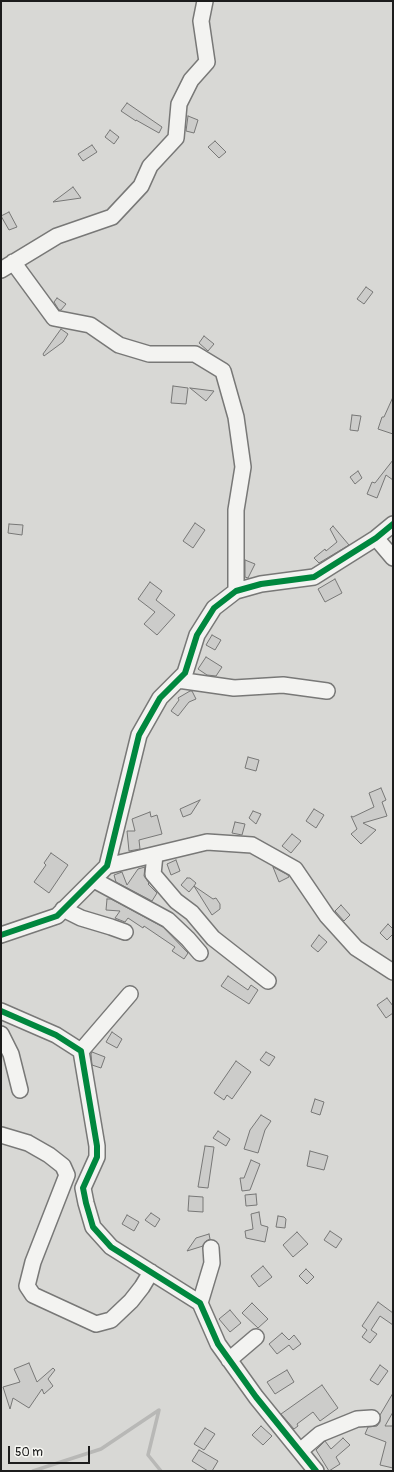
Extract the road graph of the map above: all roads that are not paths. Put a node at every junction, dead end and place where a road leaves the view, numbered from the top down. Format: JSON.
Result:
{"nodes":[{"id":1,"x":205,"y":1,"type":"edge"},
{"id":2,"x":7,"y":266,"type":"edge"},
{"id":3,"x":393,"y":524,"type":"edge"},
{"id":4,"x":376,"y":538,"type":"junction"},
{"id":5,"x":393,"y":558,"type":"edge"},
{"id":6,"x":236,"y":591,"type":"junction"},
{"id":7,"x":178,"y":680,"type":"junction"},
{"id":8,"x":327,"y":691,"type":"dead end"},
{"id":9,"x":155,"y":855,"type":"junction"},
{"id":10,"x":107,"y":866,"type":"junction"},
{"id":11,"x":94,"y":880,"type":"junction"},
{"id":12,"x":63,"y":909,"type":"junction"},
{"id":13,"x":125,"y":932,"type":"dead end"},
{"id":14,"x":1,"y":936,"type":"edge"},
{"id":15,"x":200,"y":953,"type":"dead end"},
{"id":16,"x":393,"y":972,"type":"edge"},
{"id":17,"x":268,"y":981,"type":"dead end"},
{"id":18,"x":130,"y":994,"type":"dead end"},
{"id":19,"x":1,"y":1011,"type":"edge"},
{"id":20,"x":1,"y":1034,"type":"edge"},
{"id":21,"x":81,"y":1051,"type":"junction"},
{"id":22,"x":20,"y":1090,"type":"dead end"},
{"id":23,"x":1,"y":1135,"type":"edge"},
{"id":24,"x":210,"y":1248,"type":"dead end"},
{"id":25,"x":151,"y":1272,"type":"junction"},
{"id":26,"x":200,"y":1303,"type":"junction"},
{"id":27,"x":256,"y":1336,"type":"dead end"},
{"id":28,"x":229,"y":1360,"type":"junction"},
{"id":29,"x":372,"y":1418,"type":"dead end"},
{"id":30,"x":300,"y":1451,"type":"junction"},
{"id":31,"x":316,"y":1471,"type":"edge"}],
"edges":[{"from":1,"to":2,"type":"street"},
{"from":2,"to":6,"type":"street"},
{"from":3,"to":4,"type":"street"},
{"from":4,"to":5,"type":"street"},
{"from":4,"to":6,"type":"street"},
{"from":6,"to":7,"type":"street"},
{"from":7,"to":8,"type":"street"},
{"from":7,"to":10,"type":"street"},
{"from":9,"to":10,"type":"street"},
{"from":9,"to":16,"type":"street"},
{"from":9,"to":17,"type":"street"},
{"from":10,"to":11,"type":"street"},
{"from":11,"to":12,"type":"street"},
{"from":11,"to":15,"type":"street"},
{"from":12,"to":13,"type":"street"},
{"from":12,"to":14,"type":"street"},
{"from":18,"to":21,"type":"street"},
{"from":19,"to":21,"type":"street"},
{"from":20,"to":22,"type":"street"},
{"from":21,"to":25,"type":"street"},
{"from":23,"to":25,"type":"street"},
{"from":24,"to":26,"type":"street"},
{"from":25,"to":26,"type":"street"},
{"from":26,"to":28,"type":"street"},
{"from":27,"to":28,"type":"street"},
{"from":28,"to":30,"type":"street"},
{"from":29,"to":30,"type":"street"},
{"from":30,"to":31,"type":"street"}]}
